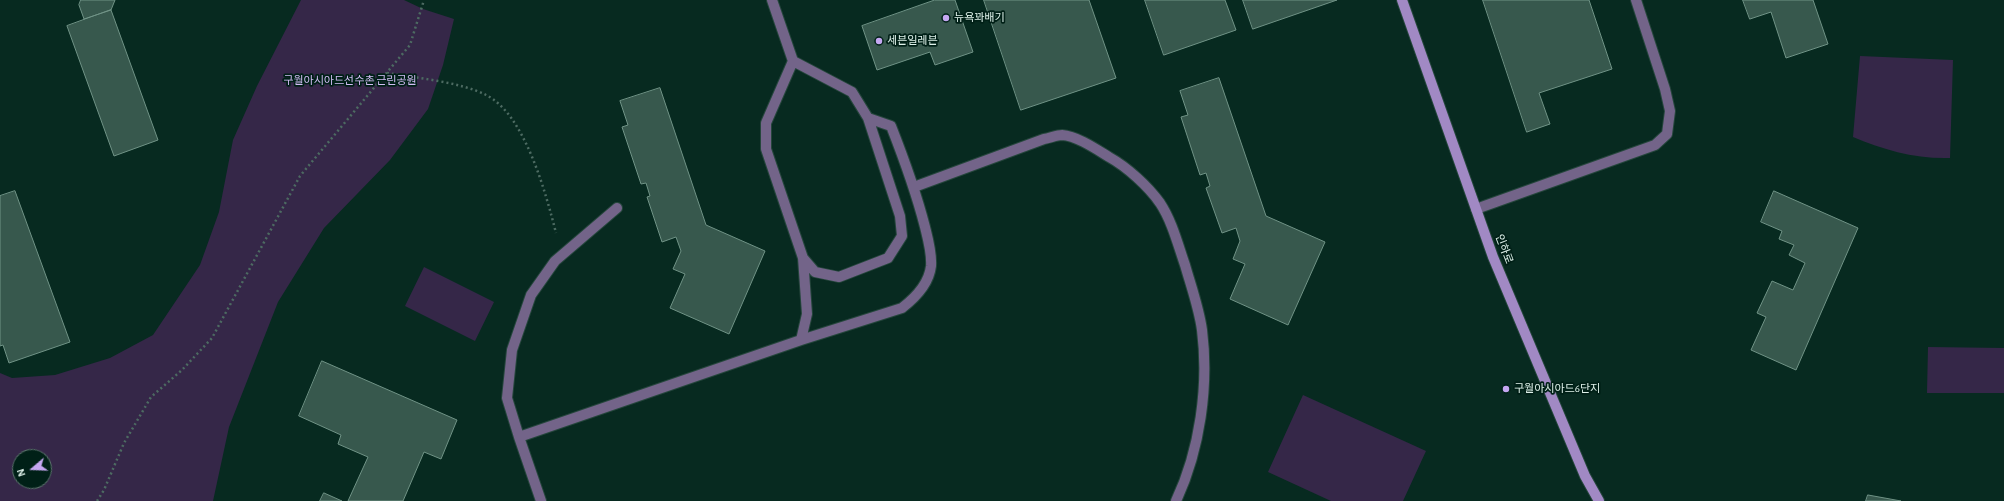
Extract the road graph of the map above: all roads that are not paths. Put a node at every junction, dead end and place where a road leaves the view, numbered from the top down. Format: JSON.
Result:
{"nodes":[{"id":1,"x":772,"y":0,"type":"edge"},
{"id":2,"x":1402,"y":0,"type":"edge"},
{"id":3,"x":1636,"y":0,"type":"edge"},
{"id":4,"x":793,"y":61,"type":"junction"},
{"id":5,"x":868,"y":118,"type":"junction"},
{"id":6,"x":914,"y":187,"type":"junction"},
{"id":7,"x":617,"y":208,"type":"dead end"},
{"id":8,"x":1476,"y":210,"type":"junction"},
{"id":9,"x":803,"y":258,"type":"junction"},
{"id":10,"x":801,"y":340,"type":"junction"},
{"id":11,"x":519,"y":437,"type":"junction"},
{"id":12,"x":541,"y":501,"type":"edge"},
{"id":13,"x":1176,"y":501,"type":"edge"},
{"id":14,"x":1599,"y":501,"type":"edge"}],
"edges":[{"from":1,"to":4,"type":"street"},
{"from":2,"to":8,"type":"main road","name":"인하로"},
{"from":3,"to":8,"type":"street"},
{"from":4,"to":5,"type":"street"},
{"from":4,"to":9,"type":"street"},
{"from":5,"to":6,"type":"street"},
{"from":5,"to":9,"type":"street"},
{"from":6,"to":10,"type":"street"},
{"from":6,"to":13,"type":"street"},
{"from":7,"to":11,"type":"street"},
{"from":8,"to":14,"type":"main road","name":"인하로"},
{"from":9,"to":10,"type":"street"},
{"from":10,"to":11,"type":"street"},
{"from":11,"to":12,"type":"street"}]}
